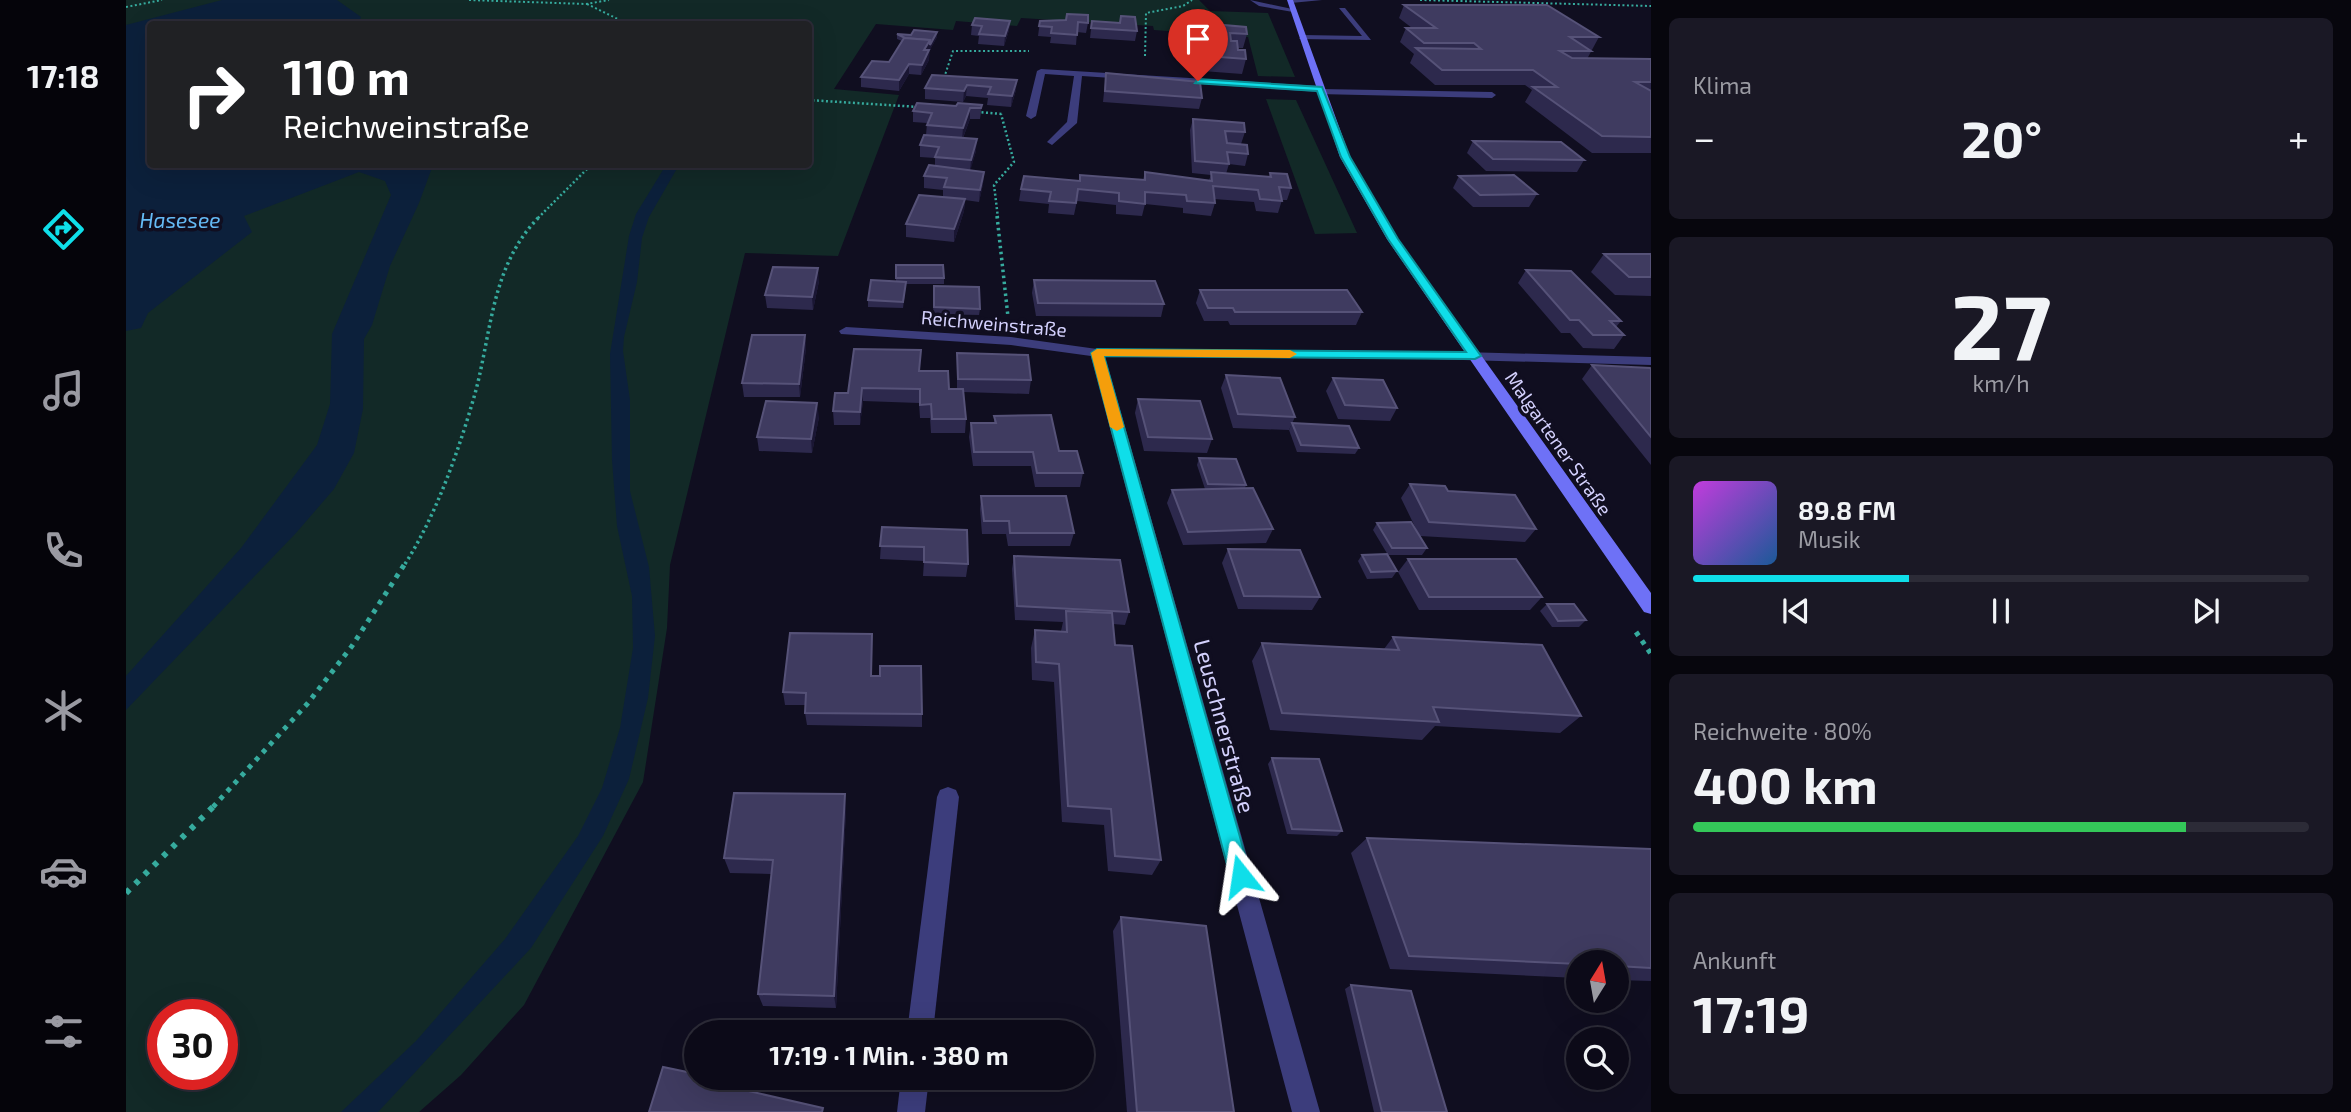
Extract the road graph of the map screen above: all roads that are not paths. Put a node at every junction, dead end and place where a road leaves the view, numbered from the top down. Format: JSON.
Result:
{"nodes":[{"id":1,"x":1253,"y":0,"type":"edge"},
{"id":2,"x":1318,"y":0,"type":"edge"},
{"id":3,"x":1291,"y":4,"type":"edge"},
{"id":4,"x":1342,"y":10,"type":"dead end"},
{"id":5,"x":1302,"y":37,"type":"junction"},
{"id":6,"x":1078,"y":74,"type":"junction"},
{"id":7,"x":1320,"y":90,"type":"junction"},
{"id":8,"x":1492,"y":94,"type":"edge"},
{"id":9,"x":1031,"y":116,"type":"road end"},
{"id":10,"x":1052,"y":142,"type":"dead end"},
{"id":11,"x":846,"y":331,"type":"dead end"},
{"id":12,"x":1097,"y":353,"type":"junction"},
{"id":13,"x":1475,"y":356,"type":"junction"},
{"id":14,"x":1651,"y":361,"type":"edge"},
{"id":15,"x":1651,"y":607,"type":"edge"},
{"id":16,"x":948,"y":797,"type":"dead end"},
{"id":17,"x":921,"y":1020,"type":"edge"},
{"id":18,"x":914,"y":1090,"type":"edge"},
{"id":19,"x":911,"y":1112,"type":"edge"},
{"id":20,"x":1306,"y":1112,"type":"edge"}],
"edges":[{"from":1,"to":3,"type":"street"},
{"from":2,"to":3,"type":"street"},
{"from":3,"to":5,"type":"street","name":"Malgartener Straße"},
{"from":4,"to":5,"type":"street"},
{"from":5,"to":7,"type":"street","name":"Malgartener Straße"},
{"from":6,"to":7,"type":"street"},
{"from":6,"to":9,"type":"street"},
{"from":6,"to":10,"type":"street"},
{"from":7,"to":8,"type":"street"},
{"from":7,"to":13,"type":"street","name":"Malgartener Straße"},
{"from":11,"to":12,"type":"street","name":"Reichweinstraße"},
{"from":12,"to":13,"type":"street","name":"Reichweinstraße"},
{"from":12,"to":20,"type":"street","name":"Leuschnerstraße"},
{"from":13,"to":14,"type":"street","name":"Reichweinstraße"},
{"from":13,"to":15,"type":"street","name":"Malgartener Straße"},
{"from":16,"to":17,"type":"street"},
{"from":18,"to":19,"type":"street"}]}
